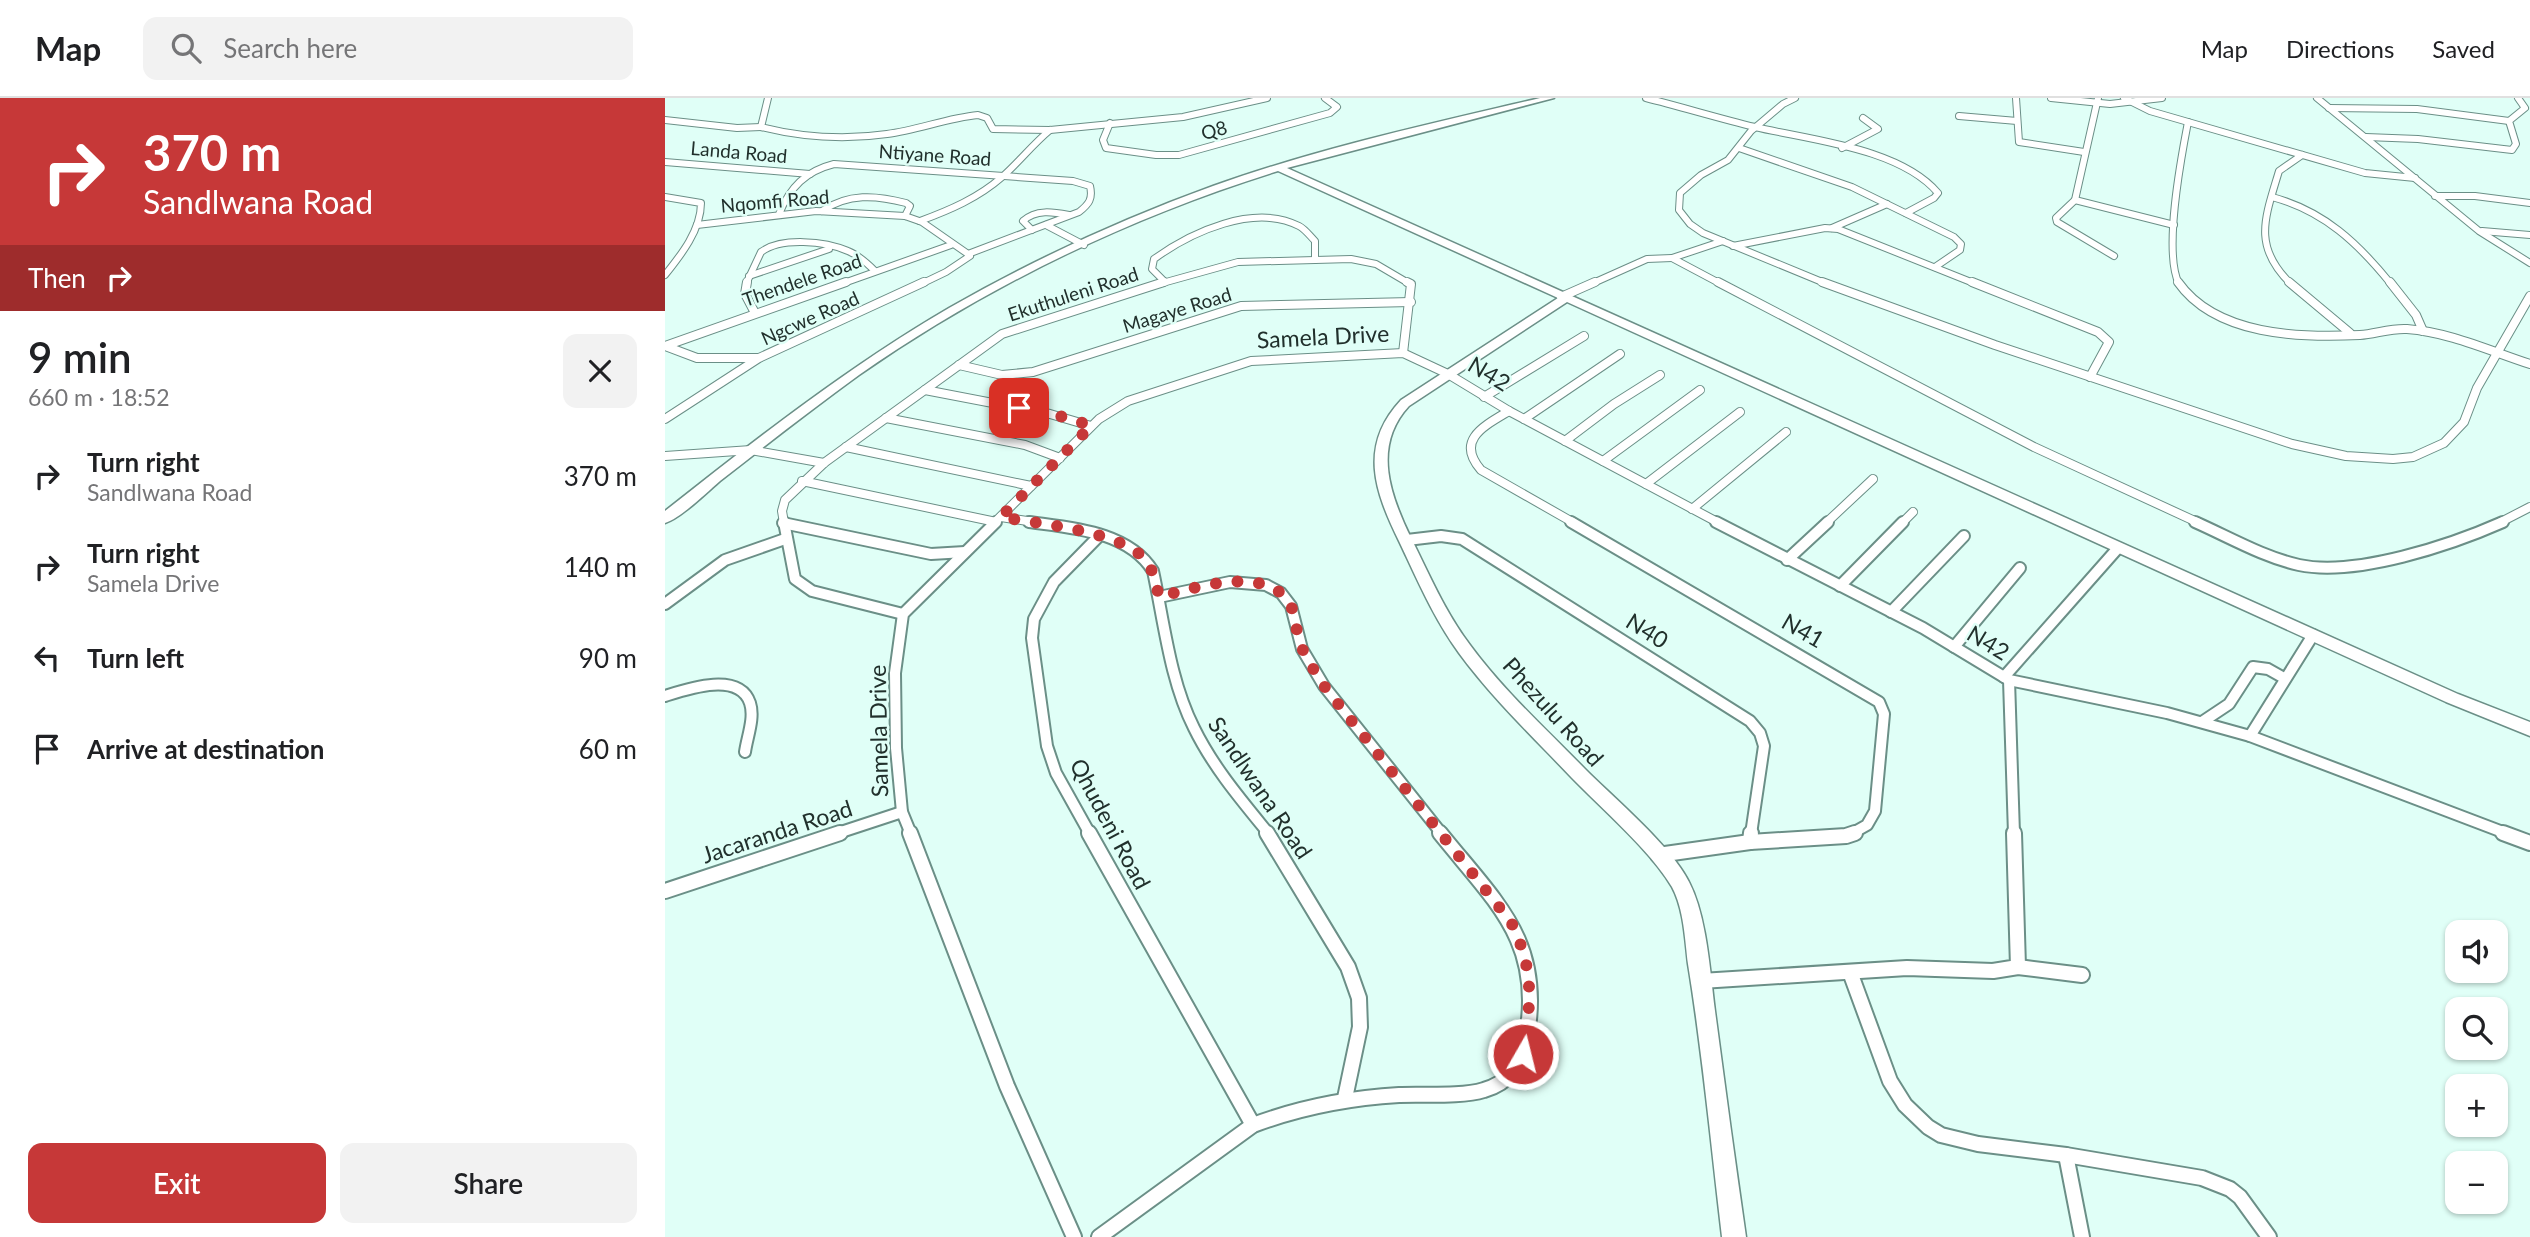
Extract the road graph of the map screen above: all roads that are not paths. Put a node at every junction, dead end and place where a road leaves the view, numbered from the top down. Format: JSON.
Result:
{"nodes":[{"id":1,"x":768,"y":98,"type":"edge"},
{"id":2,"x":1267,"y":98,"type":"edge"},
{"id":3,"x":1325,"y":98,"type":"edge"},
{"id":4,"x":1550,"y":98,"type":"edge"},
{"id":5,"x":1646,"y":98,"type":"edge"},
{"id":6,"x":1795,"y":98,"type":"edge"},
{"id":7,"x":2016,"y":98,"type":"edge"},
{"id":8,"x":2051,"y":98,"type":"edge"},
{"id":9,"x":2124,"y":98,"type":"edge"},
{"id":10,"x":2162,"y":98,"type":"edge"},
{"id":11,"x":2317,"y":98,"type":"edge"},
{"id":12,"x":2518,"y":98,"type":"edge"},
{"id":13,"x":2098,"y":101,"type":"edge"},
{"id":14,"x":2132,"y":102,"type":"junction"},
{"id":15,"x":2329,"y":108,"type":"junction"},
{"id":16,"x":1959,"y":116,"type":"dead end"},
{"id":17,"x":1863,"y":118,"type":"dead end"},
{"id":18,"x":665,"y":120,"type":"edge"},
{"id":19,"x":2017,"y":121,"type":"junction"},
{"id":20,"x":2509,"y":121,"type":"junction"},
{"id":21,"x":2188,"y":122,"type":"junction"},
{"id":22,"x":1110,"y":123,"type":"junction"},
{"id":23,"x":761,"y":127,"type":"junction"},
{"id":24,"x":1756,"y":127,"type":"junction"},
{"id":25,"x":1050,"y":130,"type":"junction"},
{"id":26,"x":2365,"y":137,"type":"junction"},
{"id":27,"x":1739,"y":148,"type":"junction"},
{"id":28,"x":1842,"y":148,"type":"junction"},
{"id":29,"x":2084,"y":152,"type":"junction"},
{"id":30,"x":2302,"y":155,"type":"junction"},
{"id":31,"x":665,"y":162,"type":"edge"},
{"id":32,"x":1279,"y":168,"type":"junction"},
{"id":33,"x":810,"y":174,"type":"junction"},
{"id":34,"x":1004,"y":176,"type":"junction"},
{"id":35,"x":2415,"y":178,"type":"junction"},
{"id":36,"x":2435,"y":196,"type":"junction"},
{"id":37,"x":665,"y":197,"type":"edge"},
{"id":38,"x":2272,"y":197,"type":"junction"},
{"id":39,"x":2075,"y":200,"type":"junction"},
{"id":40,"x":2530,"y":203,"type":"edge"},
{"id":41,"x":1887,"y":204,"type":"junction"},
{"id":42,"x":822,"y":211,"type":"junction"},
{"id":43,"x":1906,"y":213,"type":"junction"},
{"id":44,"x":779,"y":214,"type":"junction"},
{"id":45,"x":905,"y":216,"type":"junction"},
{"id":46,"x":1072,"y":216,"type":"junction"},
{"id":47,"x":920,"y":221,"type":"junction"},
{"id":48,"x":697,"y":225,"type":"junction"},
{"id":49,"x":1046,"y":225,"type":"junction"},
{"id":50,"x":2174,"y":225,"type":"junction"},
{"id":51,"x":1831,"y":228,"type":"junction"},
{"id":52,"x":1032,"y":230,"type":"junction"},
{"id":53,"x":2479,"y":231,"type":"junction"},
{"id":54,"x":2530,"y":235,"type":"edge"},
{"id":55,"x":1723,"y":241,"type":"junction"},
{"id":56,"x":951,"y":245,"type":"junction"},
{"id":57,"x":1084,"y":245,"type":"junction"},
{"id":58,"x":1733,"y":246,"type":"junction"},
{"id":59,"x":836,"y":247,"type":"junction"},
{"id":60,"x":968,"y":254,"type":"junction"},
{"id":61,"x":2114,"y":256,"type":"dead end"},
{"id":62,"x":1672,"y":258,"type":"junction"},
{"id":63,"x":1315,"y":260,"type":"junction"},
{"id":64,"x":2530,"y":263,"type":"edge"},
{"id":65,"x":1935,"y":267,"type":"junction"},
{"id":66,"x":875,"y":271,"type":"junction"},
{"id":67,"x":665,"y":275,"type":"edge"},
{"id":68,"x":749,"y":276,"type":"junction"},
{"id":69,"x":1164,"y":281,"type":"junction"},
{"id":70,"x":2530,"y":296,"type":"edge"},
{"id":71,"x":1563,"y":298,"type":"junction"},
{"id":72,"x":1411,"y":302,"type":"junction"},
{"id":73,"x":755,"y":313,"type":"junction"},
{"id":74,"x":2423,"y":331,"type":"junction"},
{"id":75,"x":2350,"y":333,"type":"junction"},
{"id":76,"x":1584,"y":336,"type":"dead end"},
{"id":77,"x":665,"y":346,"type":"edge"},
{"id":78,"x":1403,"y":353,"type":"junction"},
{"id":79,"x":1620,"y":354,"type":"dead end"},
{"id":80,"x":2497,"y":354,"type":"junction"},
{"id":81,"x":759,"y":358,"type":"junction"},
{"id":82,"x":2530,"y":364,"type":"edge"},
{"id":83,"x":959,"y":365,"type":"junction"},
{"id":84,"x":1448,"y":374,"type":"junction"},
{"id":85,"x":1660,"y":375,"type":"dead end"},
{"id":86,"x":2090,"y":377,"type":"junction"},
{"id":87,"x":925,"y":390,"type":"junction"},
{"id":88,"x":1700,"y":390,"type":"dead end"},
{"id":89,"x":1484,"y":397,"type":"junction"},
{"id":90,"x":1509,"y":411,"type":"junction"},
{"id":91,"x":1740,"y":412,"type":"dead end"},
{"id":92,"x":886,"y":418,"type":"junction"},
{"id":93,"x":665,"y":419,"type":"edge"},
{"id":94,"x":1524,"y":419,"type":"junction"},
{"id":95,"x":1091,"y":426,"type":"junction"},
{"id":96,"x":1786,"y":432,"type":"dead end"},
{"id":97,"x":1565,"y":441,"type":"junction"},
{"id":98,"x":846,"y":447,"type":"junction"},
{"id":99,"x":751,"y":450,"type":"junction"},
{"id":100,"x":665,"y":457,"type":"edge"},
{"id":101,"x":1060,"y":457,"type":"junction"},
{"id":102,"x":1603,"y":461,"type":"junction"},
{"id":103,"x":824,"y":463,"type":"junction"},
{"id":104,"x":1874,"y":479,"type":"dead end"},
{"id":105,"x":803,"y":481,"type":"junction"},
{"id":106,"x":1646,"y":484,"type":"junction"},
{"id":107,"x":1031,"y":486,"type":"junction"},
{"id":108,"x":2530,"y":507,"type":"edge"},
{"id":109,"x":1692,"y":509,"type":"junction"},
{"id":110,"x":1913,"y":512,"type":"dead end"},
{"id":111,"x":665,"y":518,"type":"edge"},
{"id":112,"x":998,"y":520,"type":"junction"},
{"id":113,"x":783,"y":523,"type":"junction"},
{"id":114,"x":1100,"y":536,"type":"junction"},
{"id":115,"x":1964,"y":536,"type":"dead end"},
{"id":116,"x":785,"y":539,"type":"junction"},
{"id":117,"x":1407,"y":540,"type":"junction"},
{"id":118,"x":2119,"y":548,"type":"junction"},
{"id":119,"x":965,"y":552,"type":"junction"},
{"id":120,"x":1787,"y":560,"type":"junction"},
{"id":121,"x":2020,"y":568,"type":"dead end"},
{"id":122,"x":1840,"y":586,"type":"junction"},
{"id":123,"x":1159,"y":597,"type":"junction"},
{"id":124,"x":665,"y":604,"type":"edge"},
{"id":125,"x":1891,"y":612,"type":"junction"},
{"id":126,"x":903,"y":614,"type":"junction"},
{"id":127,"x":2313,"y":635,"type":"junction"},
{"id":128,"x":1954,"y":647,"type":"junction"},
{"id":129,"x":2007,"y":678,"type":"junction"},
{"id":130,"x":2284,"y":678,"type":"junction"},
{"id":131,"x":665,"y":696,"type":"edge"},
{"id":132,"x":2202,"y":722,"type":"junction"},
{"id":133,"x":2530,"y":729,"type":"edge"},
{"id":134,"x":2250,"y":736,"type":"junction"},
{"id":135,"x":745,"y":752,"type":"dead end"},
{"id":136,"x":902,"y":812,"type":"junction"},
{"id":137,"x":1750,"y":842,"type":"junction"},
{"id":138,"x":2530,"y":844,"type":"edge"},
{"id":139,"x":1658,"y":855,"type":"junction"},
{"id":140,"x":665,"y":891,"type":"edge"},
{"id":141,"x":2018,"y":967,"type":"junction"},
{"id":142,"x":1850,"y":972,"type":"junction"},
{"id":143,"x":2082,"y":975,"type":"dead end"},
{"id":144,"x":1701,"y":981,"type":"junction"},
{"id":145,"x":1345,"y":1098,"type":"junction"},
{"id":146,"x":1253,"y":1125,"type":"junction"},
{"id":147,"x":2066,"y":1155,"type":"junction"},
{"id":148,"x":1074,"y":1237,"type":"edge"},
{"id":149,"x":1099,"y":1237,"type":"edge"},
{"id":150,"x":1734,"y":1237,"type":"edge"},
{"id":151,"x":2082,"y":1237,"type":"edge"},
{"id":152,"x":2269,"y":1237,"type":"edge"}],
"edges":[{"from":1,"to":23,"type":"street"},
{"from":2,"to":22,"type":"street"},
{"from":3,"to":22,"type":"street","name":"Q8"},
{"from":4,"to":32,"type":"street"},
{"from":5,"to":24,"type":"street"},
{"from":6,"to":24,"type":"street"},
{"from":7,"to":19,"type":"street"},
{"from":8,"to":13,"type":"street"},
{"from":9,"to":14,"type":"street"},
{"from":10,"to":14,"type":"street"},
{"from":11,"to":15,"type":"street"},
{"from":12,"to":20,"type":"street"},
{"from":13,"to":14,"type":"street"},
{"from":13,"to":29,"type":"street"},
{"from":14,"to":21,"type":"street"},
{"from":15,"to":20,"type":"street"},
{"from":15,"to":26,"type":"street"},
{"from":16,"to":19,"type":"street"},
{"from":17,"to":28,"type":"street"},
{"from":18,"to":23,"type":"street"},
{"from":19,"to":29,"type":"street"},
{"from":20,"to":26,"type":"street"},
{"from":21,"to":30,"type":"street"},
{"from":21,"to":50,"type":"street"},
{"from":22,"to":25,"type":"street"},
{"from":23,"to":25,"type":"street"},
{"from":24,"to":27,"type":"street"},
{"from":24,"to":28,"type":"street"},
{"from":25,"to":34,"type":"street"},
{"from":26,"to":35,"type":"street"},
{"from":27,"to":41,"type":"street"},
{"from":27,"to":55,"type":"street"},
{"from":28,"to":43,"type":"street"},
{"from":29,"to":39,"type":"street"},
{"from":30,"to":35,"type":"street"},
{"from":30,"to":38,"type":"street"},
{"from":31,"to":33,"type":"street","name":"Landa Road"},
{"from":32,"to":57,"type":"street"},
{"from":32,"to":71,"type":"street"},
{"from":33,"to":34,"type":"street","name":"Ntiyane Road"},
{"from":33,"to":44,"type":"street","name":"Ntiyane Road"},
{"from":34,"to":46,"type":"street","name":"Ntiyane Road"},
{"from":34,"to":47,"type":"street"},
{"from":35,"to":36,"type":"street"},
{"from":36,"to":40,"type":"street"},
{"from":36,"to":53,"type":"street"},
{"from":37,"to":48,"type":"street"},
{"from":38,"to":74,"type":"street"},
{"from":38,"to":75,"type":"street"},
{"from":39,"to":50,"type":"street"},
{"from":39,"to":61,"type":"street"},
{"from":41,"to":43,"type":"street"},
{"from":41,"to":51,"type":"street"},
{"from":42,"to":44,"type":"street","name":"Nqomfi Road"},
{"from":42,"to":45,"type":"street","name":"Nqomfi Road"},
{"from":42,"to":45,"type":"street"},
{"from":43,"to":65,"type":"street"},
{"from":44,"to":48,"type":"street","name":"Nqomfi Road"},
{"from":45,"to":47,"type":"street","name":"Nqomfi Road"},
{"from":46,"to":49,"type":"street"},
{"from":46,"to":52,"type":"street"},
{"from":47,"to":56,"type":"street","name":"Nqomfi Road"},
{"from":48,"to":67,"type":"street"},
{"from":49,"to":52,"type":"street"},
{"from":49,"to":57,"type":"street"},
{"from":50,"to":75,"type":"street"},
{"from":51,"to":58,"type":"street"},
{"from":51,"to":65,"type":"street"},
{"from":52,"to":60,"type":"street"},
{"from":53,"to":54,"type":"street"},
{"from":53,"to":64,"type":"street"},
{"from":55,"to":58,"type":"street"},
{"from":55,"to":62,"type":"street"},
{"from":56,"to":60,"type":"street","name":"Nqomfi Road"},
{"from":56,"to":66,"type":"street","name":"Thendele Road"},
{"from":57,"to":99,"type":"street"},
{"from":58,"to":86,"type":"street"},
{"from":59,"to":66,"type":"street"},
{"from":59,"to":68,"type":"street"},
{"from":59,"to":68,"type":"street"},
{"from":60,"to":81,"type":"street","name":"Ngcwe Road"},
{"from":62,"to":71,"type":"street"},
{"from":62,"to":108,"type":"street"},
{"from":63,"to":69,"type":"street","name":"Ekuthuleni Road"},
{"from":63,"to":69,"type":"street"},
{"from":63,"to":72,"type":"street","name":"Ekuthuleni Road"},
{"from":65,"to":86,"type":"street"},
{"from":66,"to":73,"type":"street","name":"Thendele Road"},
{"from":68,"to":73,"type":"street"},
{"from":69,"to":83,"type":"street","name":"Ekuthuleni Road"},
{"from":70,"to":80,"type":"street"},
{"from":71,"to":84,"type":"street","name":"Phezulu Road"},
{"from":71,"to":118,"type":"street"},
{"from":72,"to":78,"type":"street"},
{"from":72,"to":83,"type":"street","name":"Magaye Road"},
{"from":73,"to":77,"type":"street","name":"Thendele Road"},
{"from":74,"to":75,"type":"street"},
{"from":74,"to":80,"type":"street"},
{"from":76,"to":89,"type":"street"},
{"from":77,"to":81,"type":"street"},
{"from":78,"to":84,"type":"street"},
{"from":78,"to":95,"type":"street","name":"Samela Drive"},
{"from":79,"to":94,"type":"street"},
{"from":80,"to":82,"type":"street"},
{"from":80,"to":86,"type":"street"},
{"from":81,"to":93,"type":"street","name":"Ngcwe Road"},
{"from":83,"to":87,"type":"street","name":"Ekuthuleni Road"},
{"from":84,"to":89,"type":"street","name":"N42"},
{"from":84,"to":117,"type":"street","name":"Phezulu Road"},
{"from":85,"to":97,"type":"street"},
{"from":87,"to":92,"type":"street","name":"Ekuthuleni Road"},
{"from":87,"to":95,"type":"street"},
{"from":88,"to":102,"type":"street"},
{"from":89,"to":90,"type":"street","name":"N42"},
{"from":90,"to":94,"type":"street","name":"N42"},
{"from":90,"to":137,"type":"street","name":"N41"},
{"from":91,"to":106,"type":"street"},
{"from":92,"to":98,"type":"street","name":"Ekuthuleni Road"},
{"from":92,"to":101,"type":"street"},
{"from":94,"to":97,"type":"street","name":"N42"},
{"from":95,"to":101,"type":"street","name":"Samela Drive"},
{"from":96,"to":109,"type":"street"},
{"from":97,"to":102,"type":"street","name":"N42"},
{"from":98,"to":103,"type":"street","name":"Ekuthuleni Road"},
{"from":98,"to":107,"type":"street"},
{"from":99,"to":100,"type":"street"},
{"from":99,"to":103,"type":"street"},
{"from":99,"to":111,"type":"street"},
{"from":101,"to":107,"type":"street","name":"Samela Drive"},
{"from":102,"to":106,"type":"street","name":"N42"},
{"from":103,"to":105,"type":"street","name":"Ekuthuleni Road"},
{"from":104,"to":120,"type":"street"},
{"from":105,"to":112,"type":"street","name":"Sandlwana Road"},
{"from":105,"to":113,"type":"street","name":"Ekuthuleni Road"},
{"from":106,"to":109,"type":"street","name":"N42"},
{"from":107,"to":112,"type":"street","name":"Samela Drive"},
{"from":109,"to":120,"type":"street","name":"N42"},
{"from":110,"to":122,"type":"street"},
{"from":112,"to":114,"type":"street","name":"Sandlwana Road"},
{"from":112,"to":119,"type":"street","name":"Samela Drive"},
{"from":113,"to":116,"type":"street","name":"Ekuthuleni Road"},
{"from":113,"to":119,"type":"street"},
{"from":114,"to":123,"type":"street","name":"Sandlwana Road"},
{"from":114,"to":146,"type":"street","name":"Qhudeni Road"},
{"from":115,"to":125,"type":"street"},
{"from":116,"to":124,"type":"street"},
{"from":116,"to":126,"type":"street","name":"Ekuthuleni Road"},
{"from":117,"to":137,"type":"street","name":"N40"},
{"from":117,"to":139,"type":"street","name":"Phezulu Road"},
{"from":118,"to":127,"type":"street"},
{"from":118,"to":129,"type":"street"},
{"from":119,"to":126,"type":"street","name":"Samela Drive"},
{"from":120,"to":122,"type":"street","name":"N42"},
{"from":121,"to":128,"type":"street"},
{"from":122,"to":125,"type":"street","name":"N42"},
{"from":123,"to":145,"type":"street","name":"Sandlwana Road"},
{"from":123,"to":145,"type":"street"},
{"from":125,"to":128,"type":"street","name":"N42"},
{"from":126,"to":136,"type":"street","name":"Samela Drive"},
{"from":127,"to":130,"type":"street"},
{"from":127,"to":133,"type":"street"},
{"from":128,"to":129,"type":"street","name":"N42"},
{"from":129,"to":132,"type":"street"},
{"from":129,"to":141,"type":"street","name":"N42"},
{"from":130,"to":132,"type":"street"},
{"from":130,"to":134,"type":"street"},
{"from":131,"to":135,"type":"street"},
{"from":132,"to":134,"type":"street"},
{"from":134,"to":138,"type":"street"},
{"from":136,"to":140,"type":"street","name":"Jacaranda Road"},
{"from":136,"to":148,"type":"street","name":"Samela Drive"},
{"from":137,"to":139,"type":"street","name":"N41"},
{"from":139,"to":144,"type":"street","name":"Phezulu Road"},
{"from":141,"to":142,"type":"street"},
{"from":141,"to":143,"type":"street"},
{"from":142,"to":144,"type":"street"},
{"from":142,"to":147,"type":"street"},
{"from":144,"to":150,"type":"street","name":"Phezulu Road"},
{"from":145,"to":146,"type":"street"},
{"from":146,"to":149,"type":"street"},
{"from":147,"to":151,"type":"street"},
{"from":147,"to":152,"type":"street"}]}
